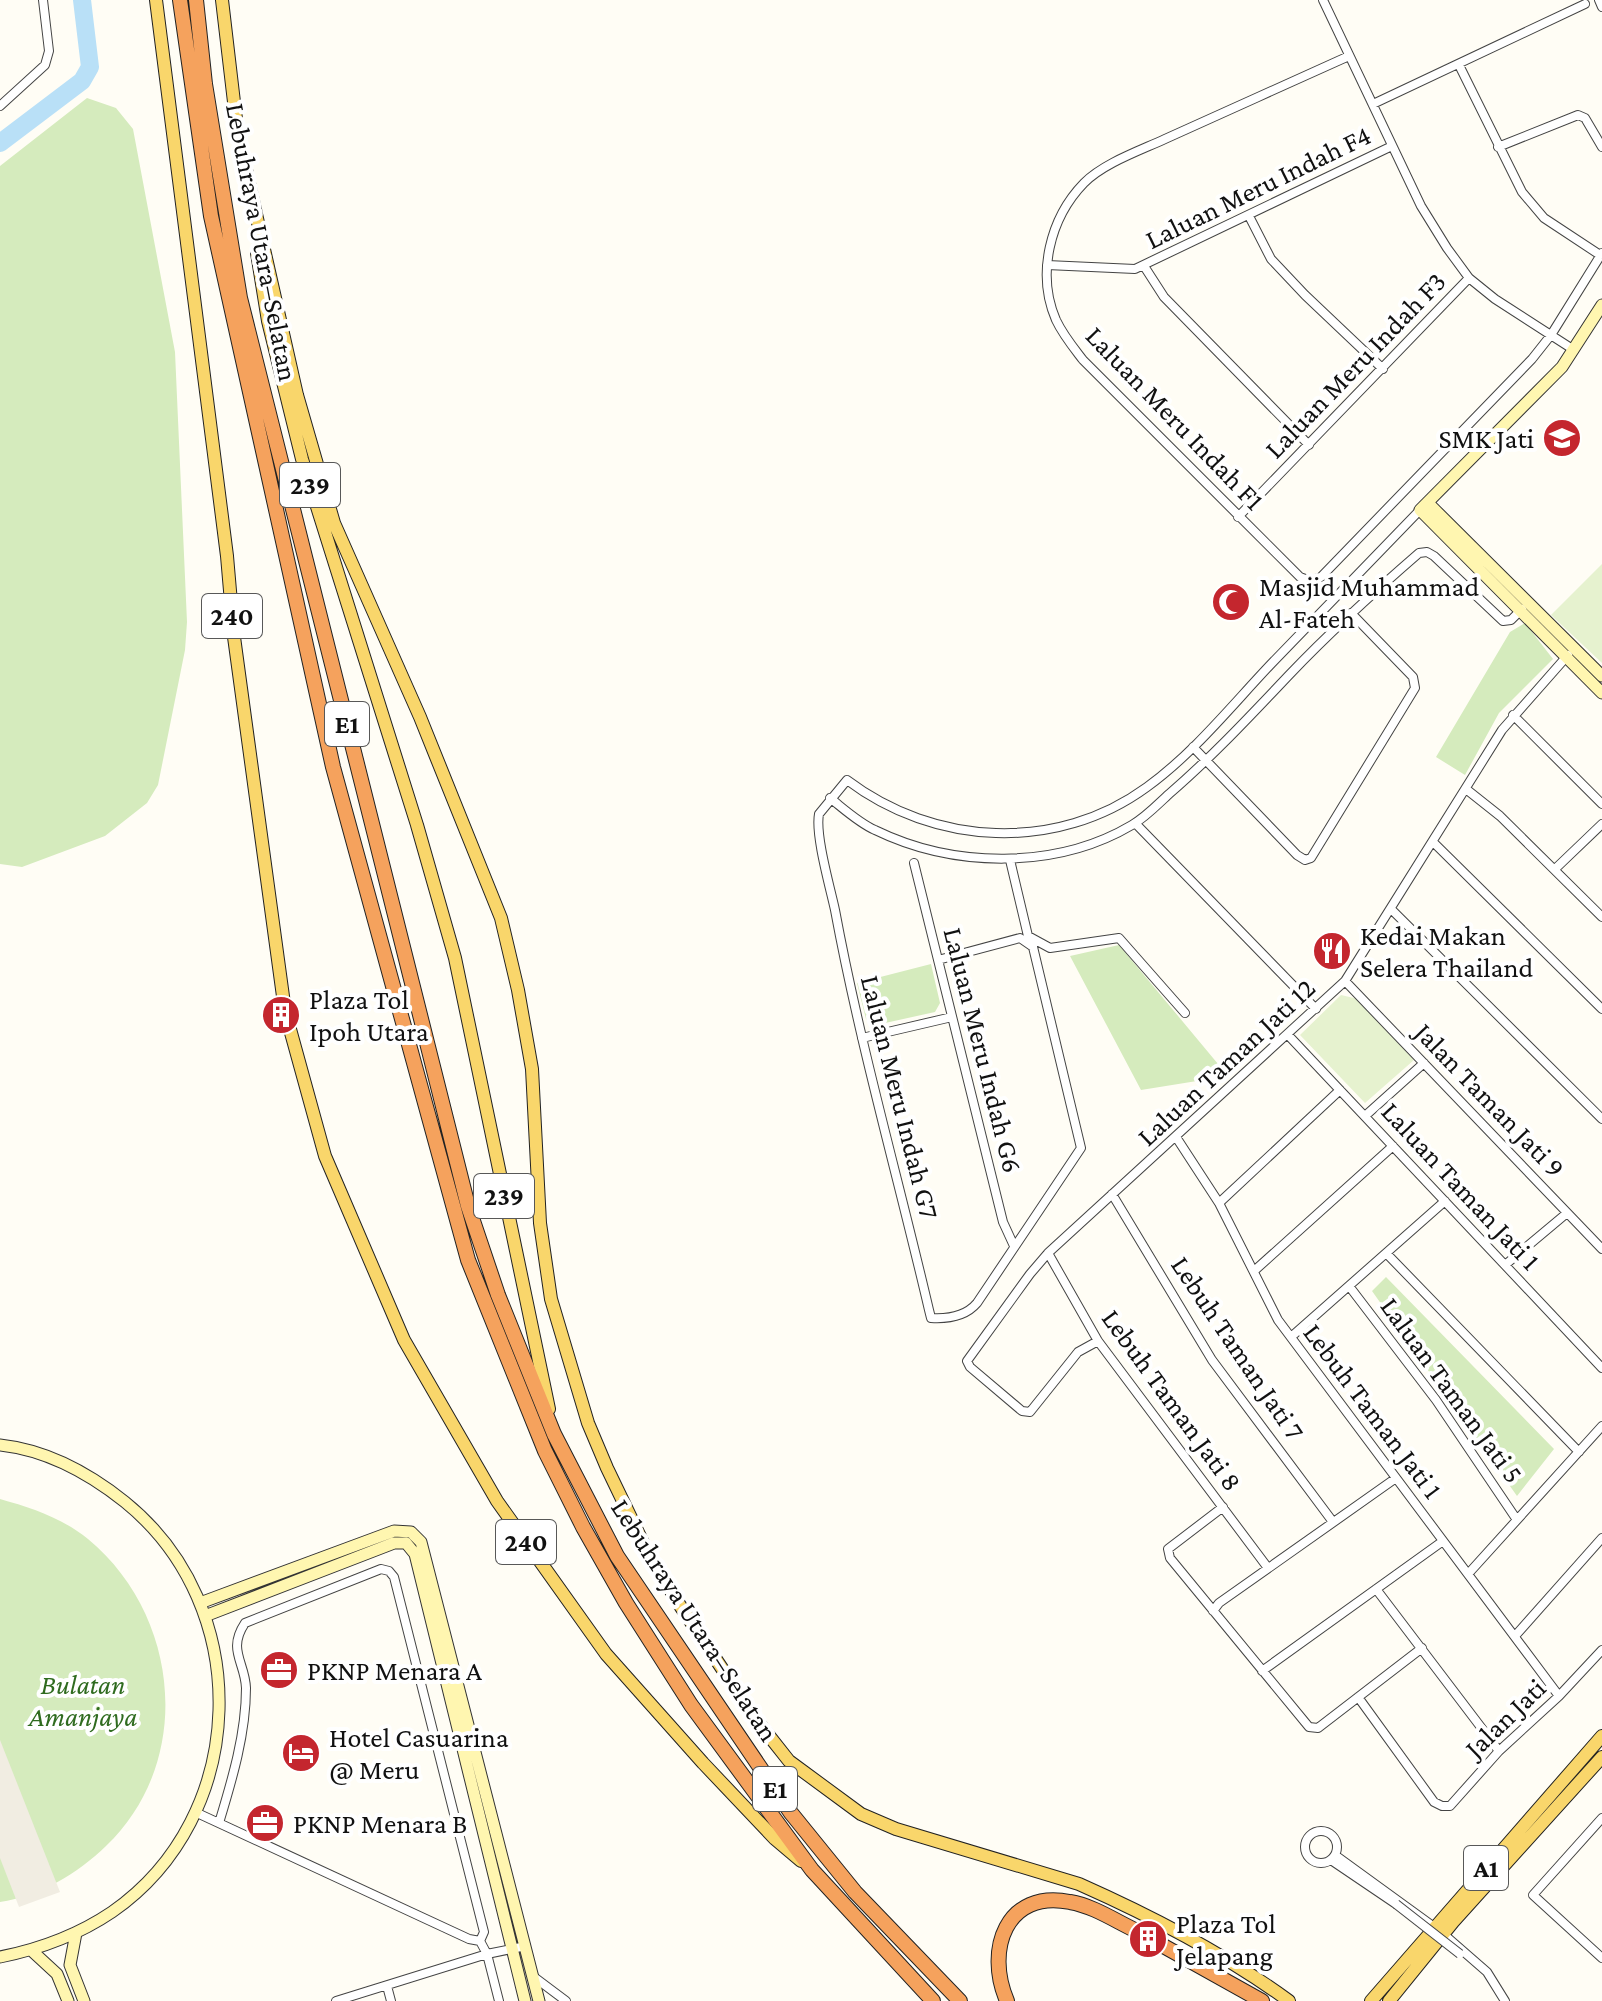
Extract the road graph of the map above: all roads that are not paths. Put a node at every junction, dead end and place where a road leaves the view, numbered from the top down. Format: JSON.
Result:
{"nodes":[{"id":1,"x":43,"y":0,"type":"edge"},
{"id":2,"x":156,"y":0,"type":"edge"},
{"id":3,"x":180,"y":0,"type":"edge"},
{"id":4,"x":196,"y":0,"type":"edge"},
{"id":5,"x":222,"y":0,"type":"edge"},
{"id":6,"x":1323,"y":0,"type":"edge"},
{"id":7,"x":1599,"y":0,"type":"edge"},
{"id":8,"x":1585,"y":4,"type":"dead end"},
{"id":9,"x":1602,"y":7,"type":"edge"},
{"id":10,"x":1349,"y":56,"type":"junction"},
{"id":11,"x":1459,"y":65,"type":"junction"},
{"id":12,"x":1373,"y":104,"type":"junction"},
{"id":13,"x":0,"y":106,"type":"edge"},
{"id":14,"x":237,"y":130,"type":"junction"},
{"id":15,"x":1392,"y":146,"type":"junction"},
{"id":16,"x":1498,"y":147,"type":"junction"},
{"id":17,"x":1602,"y":147,"type":"edge"},
{"id":18,"x":1249,"y":216,"type":"junction"},
{"id":19,"x":1601,"y":254,"type":"edge"},
{"id":20,"x":1047,"y":265,"type":"junction"},
{"id":21,"x":1144,"y":266,"type":"junction"},
{"id":22,"x":1469,"y":278,"type":"junction"},
{"id":23,"x":1602,"y":305,"type":"edge"},
{"id":24,"x":1551,"y":335,"type":"junction"},
{"id":25,"x":1574,"y":350,"type":"junction"},
{"id":26,"x":1383,"y":369,"type":"junction"},
{"id":27,"x":1309,"y":445,"type":"junction"},
{"id":28,"x":1424,"y":507,"type":"junction"},
{"id":29,"x":1238,"y":517,"type":"junction"},
{"id":30,"x":1496,"y":586,"type":"junction"},
{"id":31,"x":1481,"y":601,"type":"junction"},
{"id":32,"x":1524,"y":606,"type":"junction"},
{"id":33,"x":1351,"y":613,"type":"junction"},
{"id":34,"x":1570,"y":652,"type":"junction"},
{"id":35,"x":1602,"y":676,"type":"edge"},
{"id":36,"x":1602,"y":693,"type":"edge"},
{"id":37,"x":1513,"y":715,"type":"junction"},
{"id":38,"x":1193,"y":747,"type":"junction"},
{"id":39,"x":1207,"y":762,"type":"junction"},
{"id":40,"x":1466,"y":789,"type":"junction"},
{"id":41,"x":830,"y":798,"type":"junction"},
{"id":42,"x":1602,"y":804,"type":"edge"},
{"id":43,"x":1135,"y":823,"type":"junction"},
{"id":44,"x":1602,"y":824,"type":"edge"},
{"id":45,"x":1433,"y":842,"type":"junction"},
{"id":46,"x":1010,"y":860,"type":"junction"},
{"id":47,"x":914,"y":863,"type":"dead end"},
{"id":48,"x":1555,"y":869,"type":"junction"},
{"id":49,"x":1392,"y":910,"type":"junction"},
{"id":50,"x":1602,"y":917,"type":"edge"},
{"id":51,"x":938,"y":960,"type":"junction"},
{"id":52,"x":1345,"y":981,"type":"junction"},
{"id":53,"x":1316,"y":1009,"type":"junction"},
{"id":54,"x":1602,"y":1009,"type":"edge"},
{"id":55,"x":1185,"y":1013,"type":"dead end"},
{"id":56,"x":952,"y":1017,"type":"junction"},
{"id":57,"x":1288,"y":1035,"type":"junction"},
{"id":58,"x":862,"y":1038,"type":"junction"},
{"id":59,"x":1424,"y":1063,"type":"junction"},
{"id":60,"x":1340,"y":1090,"type":"junction"},
{"id":61,"x":1365,"y":1116,"type":"junction"},
{"id":62,"x":1602,"y":1119,"type":"edge"},
{"id":63,"x":1176,"y":1137,"type":"junction"},
{"id":64,"x":1393,"y":1146,"type":"junction"},
{"id":65,"x":1112,"y":1194,"type":"junction"},
{"id":66,"x":1445,"y":1201,"type":"junction"},
{"id":67,"x":1219,"y":1203,"type":"junction"},
{"id":68,"x":1567,"y":1213,"type":"junction"},
{"id":69,"x":1014,"y":1246,"type":"junction"},
{"id":70,"x":1602,"y":1249,"type":"edge"},
{"id":71,"x":1048,"y":1253,"type":"junction"},
{"id":72,"x":1386,"y":1253,"type":"junction"},
{"id":73,"x":1505,"y":1265,"type":"junction"},
{"id":74,"x":1254,"y":1271,"type":"junction"},
{"id":75,"x":1349,"y":1286,"type":"junction"},
{"id":76,"x":1291,"y":1337,"type":"junction"},
{"id":77,"x":1098,"y":1341,"type":"junction"},
{"id":78,"x":1602,"y":1368,"type":"edge"},
{"id":79,"x":1602,"y":1426,"type":"edge"},
{"id":80,"x":554,"y":1434,"type":"junction"},
{"id":81,"x":0,"y":1445,"type":"edge"},
{"id":82,"x":1579,"y":1452,"type":"junction"},
{"id":83,"x":1396,"y":1478,"type":"junction"},
{"id":84,"x":1223,"y":1507,"type":"junction"},
{"id":85,"x":1517,"y":1520,"type":"junction"},
{"id":86,"x":1333,"y":1522,"type":"junction"},
{"id":87,"x":408,"y":1537,"type":"junction"},
{"id":88,"x":1602,"y":1538,"type":"edge"},
{"id":89,"x":1443,"y":1541,"type":"junction"},
{"id":90,"x":1268,"y":1568,"type":"junction"},
{"id":91,"x":1468,"y":1574,"type":"junction"},
{"id":92,"x":1376,"y":1589,"type":"junction"},
{"id":93,"x":200,"y":1603,"type":"junction"},
{"id":94,"x":1213,"y":1611,"type":"junction"},
{"id":95,"x":205,"y":1616,"type":"junction"},
{"id":96,"x":1515,"y":1636,"type":"junction"},
{"id":97,"x":1422,"y":1648,"type":"junction"},
{"id":98,"x":1602,"y":1650,"type":"edge"},
{"id":99,"x":1262,"y":1671,"type":"junction"},
{"id":100,"x":1559,"y":1696,"type":"junction"},
{"id":101,"x":1358,"y":1697,"type":"junction"},
{"id":102,"x":1602,"y":1736,"type":"edge"},
{"id":103,"x":1499,"y":1751,"type":"junction"},
{"id":104,"x":1602,"y":1757,"type":"edge"},
{"id":105,"x":195,"y":1812,"type":"junction"},
{"id":106,"x":1602,"y":1818,"type":"edge"},
{"id":107,"x":219,"y":1823,"type":"junction"},
{"id":108,"x":1598,"y":1829,"type":"edge"},
{"id":109,"x":812,"y":1870,"type":"junction"},
{"id":110,"x":1139,"y":1932,"type":"dead end"},
{"id":111,"x":76,"y":1933,"type":"junction"},
{"id":112,"x":480,"y":1941,"type":"junction"},
{"id":113,"x":1158,"y":1943,"type":"dead end"},
{"id":114,"x":526,"y":1946,"type":"junction"},
{"id":115,"x":512,"y":1949,"type":"junction"},
{"id":116,"x":31,"y":1950,"type":"junction"},
{"id":117,"x":487,"y":1954,"type":"junction"},
{"id":118,"x":0,"y":1957,"type":"edge"},
{"id":119,"x":1602,"y":1958,"type":"edge"},
{"id":120,"x":533,"y":1976,"type":"junction"},
{"id":121,"x":387,"y":1986,"type":"junction"},
{"id":122,"x":558,"y":1998,"type":"edge"},
{"id":123,"x":1289,"y":2000,"type":"edge"},
{"id":124,"x":68,"y":2001,"type":"edge"},
{"id":125,"x":84,"y":2001,"type":"edge"},
{"id":126,"x":336,"y":2001,"type":"edge"},
{"id":127,"x":391,"y":2001,"type":"edge"},
{"id":128,"x":499,"y":2001,"type":"edge"},
{"id":129,"x":525,"y":2001,"type":"edge"},
{"id":130,"x":539,"y":2001,"type":"edge"},
{"id":131,"x":566,"y":2001,"type":"edge"},
{"id":132,"x":933,"y":2001,"type":"edge"},
{"id":133,"x":960,"y":2001,"type":"edge"},
{"id":134,"x":1007,"y":2001,"type":"edge"},
{"id":135,"x":1262,"y":2001,"type":"edge"},
{"id":136,"x":1371,"y":2001,"type":"edge"},
{"id":137,"x":1389,"y":2001,"type":"edge"},
{"id":138,"x":1503,"y":2001,"type":"edge"}],
"edges":[{"from":1,"to":13,"type":"street"},
{"from":2,"to":109,"type":"main road","number":"240"},
{"from":3,"to":109,"type":"highway","name":"Lebuhraya Utara–Selatan","number":"E1"},
{"from":4,"to":80,"type":"highway","name":"Lebuhraya Utara–Selatan","number":"E1"},
{"from":5,"to":14,"type":"main road","number":"239"},
{"from":6,"to":10,"type":"street"},
{"from":7,"to":9,"type":"street"},
{"from":8,"to":11,"type":"street"},
{"from":10,"to":12,"type":"street"},
{"from":10,"to":20,"type":"street","name":"Laluan Meru Indah F1"},
{"from":11,"to":12,"type":"street"},
{"from":11,"to":16,"type":"street"},
{"from":12,"to":15,"type":"street"},
{"from":14,"to":80,"type":"main road","number":"239"},
{"from":14,"to":123,"type":"main road"},
{"from":15,"to":18,"type":"street","name":"Laluan Meru Indah F4"},
{"from":15,"to":22,"type":"street"},
{"from":16,"to":17,"type":"street"},
{"from":16,"to":19,"type":"street"},
{"from":18,"to":21,"type":"street","name":"Laluan Meru Indah F4"},
{"from":18,"to":26,"type":"street"},
{"from":19,"to":24,"type":"street"},
{"from":20,"to":21,"type":"street","name":"Laluan Meru Indah F4"},
{"from":20,"to":29,"type":"street","name":"Laluan Meru Indah F1"},
{"from":21,"to":27,"type":"street"},
{"from":22,"to":24,"type":"street"},
{"from":22,"to":26,"type":"street","name":"Laluan Meru Indah F3"},
{"from":23,"to":25,"type":"street"},
{"from":24,"to":25,"type":"street"},
{"from":24,"to":29,"type":"street","name":"Laluan Meru Indah F1"},
{"from":25,"to":28,"type":"street"},
{"from":26,"to":27,"type":"street","name":"Laluan Meru Indah F3"},
{"from":27,"to":29,"type":"street","name":"Laluan Meru Indah F3"},
{"from":28,"to":30,"type":"street"},
{"from":28,"to":32,"type":"street"},
{"from":28,"to":38,"type":"street"},
{"from":30,"to":31,"type":"street"},
{"from":30,"to":32,"type":"street"},
{"from":31,"to":32,"type":"street"},
{"from":31,"to":33,"type":"street"},
{"from":32,"to":34,"type":"street"},
{"from":33,"to":39,"type":"street"},
{"from":33,"to":39,"type":"street"},
{"from":34,"to":35,"type":"street"},
{"from":34,"to":36,"type":"street"},
{"from":34,"to":37,"type":"street","name":"Laluan Taman Jati 12"},
{"from":37,"to":40,"type":"street","name":"Laluan Taman Jati 12"},
{"from":37,"to":42,"type":"street"},
{"from":38,"to":39,"type":"street"},
{"from":38,"to":41,"type":"street","name":"Laluan Meru Indah G7"},
{"from":39,"to":43,"type":"street"},
{"from":40,"to":45,"type":"street","name":"Laluan Taman Jati 12"},
{"from":40,"to":48,"type":"street"},
{"from":41,"to":46,"type":"street"},
{"from":41,"to":58,"type":"street","name":"Laluan Meru Indah G7"},
{"from":43,"to":46,"type":"street"},
{"from":43,"to":53,"type":"street"},
{"from":44,"to":48,"type":"street"},
{"from":45,"to":49,"type":"street","name":"Laluan Taman Jati 12"},
{"from":45,"to":54,"type":"street"},
{"from":46,"to":55,"type":"street"},
{"from":47,"to":51,"type":"street","name":"Laluan Meru Indah G6"},
{"from":48,"to":50,"type":"street"},
{"from":49,"to":52,"type":"street","name":"Laluan Taman Jati 12"},
{"from":49,"to":62,"type":"street"},
{"from":51,"to":56,"type":"street","name":"Laluan Meru Indah G6"},
{"from":51,"to":69,"type":"street"},
{"from":52,"to":53,"type":"street","name":"Laluan Taman Jati 12"},
{"from":52,"to":59,"type":"street","name":"Jalan Taman Jati 9"},
{"from":53,"to":57,"type":"street","name":"Laluan Taman Jati 12"},
{"from":56,"to":58,"type":"street"},
{"from":56,"to":69,"type":"street","name":"Laluan Meru Indah G6"},
{"from":57,"to":60,"type":"street","name":"Laluan Taman Jati 1"},
{"from":57,"to":63,"type":"street","name":"Laluan Taman Jati 12"},
{"from":58,"to":69,"type":"street","name":"Laluan Meru Indah G7"},
{"from":59,"to":61,"type":"street"},
{"from":59,"to":68,"type":"street","name":"Jalan Taman Jati 9"},
{"from":60,"to":61,"type":"street","name":"Laluan Taman Jati 1"},
{"from":60,"to":67,"type":"street"},
{"from":61,"to":64,"type":"street","name":"Laluan Taman Jati 1"},
{"from":63,"to":65,"type":"street","name":"Laluan Taman Jati 12"},
{"from":63,"to":67,"type":"street","name":"Lebuh Taman Jati 1"},
{"from":64,"to":66,"type":"street","name":"Laluan Taman Jati 1"},
{"from":64,"to":74,"type":"street"},
{"from":65,"to":71,"type":"street","name":"Laluan Taman Jati 12"},
{"from":65,"to":86,"type":"street","name":"Lebuh Taman Jati 7"},
{"from":66,"to":72,"type":"street"},
{"from":66,"to":73,"type":"street","name":"Laluan Taman Jati 1"},
{"from":67,"to":74,"type":"street","name":"Lebuh Taman Jati 1"},
{"from":68,"to":70,"type":"street","name":"Jalan Taman Jati 9"},
{"from":68,"to":73,"type":"street"},
{"from":71,"to":77,"type":"street","name":"Lebuh Taman Jati 8"},
{"from":71,"to":77,"type":"street","name":"Laluan Taman Jati 12"},
{"from":72,"to":75,"type":"street"},
{"from":72,"to":82,"type":"street"},
{"from":73,"to":78,"type":"street","name":"Laluan Taman Jati 1"},
{"from":74,"to":76,"type":"street","name":"Lebuh Taman Jati 1"},
{"from":75,"to":76,"type":"street"},
{"from":75,"to":85,"type":"street","name":"Laluan Taman Jati 5"},
{"from":76,"to":83,"type":"street","name":"Lebuh Taman Jati 1"},
{"from":77,"to":84,"type":"street","name":"Lebuh Taman Jati 8"},
{"from":79,"to":82,"type":"street"},
{"from":80,"to":133,"type":"highway","name":"Lebuhraya Utara–Selatan","number":"E1"},
{"from":81,"to":93,"type":"street"},
{"from":82,"to":85,"type":"street"},
{"from":83,"to":86,"type":"street"},
{"from":83,"to":89,"type":"street","name":"Lebuh Taman Jati 1"},
{"from":84,"to":90,"type":"street","name":"Lebuh Taman Jati 8"},
{"from":84,"to":94,"type":"street"},
{"from":85,"to":91,"type":"street"},
{"from":86,"to":90,"type":"street"},
{"from":87,"to":93,"type":"street"},
{"from":87,"to":95,"type":"street"},
{"from":87,"to":114,"type":"street"},
{"from":87,"to":115,"type":"street"},
{"from":88,"to":96,"type":"street"},
{"from":89,"to":91,"type":"street","name":"Lebuh Taman Jati 1"},
{"from":89,"to":92,"type":"street"},
{"from":90,"to":94,"type":"street"},
{"from":91,"to":96,"type":"street","name":"Lebuh Taman Jati 1"},
{"from":92,"to":97,"type":"street"},
{"from":92,"to":99,"type":"street"},
{"from":93,"to":95,"type":"street"},
{"from":94,"to":99,"type":"street"},
{"from":95,"to":105,"type":"street"},
{"from":96,"to":100,"type":"street","name":"Lebuh Taman Jati 1"},
{"from":97,"to":101,"type":"street"},
{"from":97,"to":103,"type":"street"},
{"from":98,"to":100,"type":"street","name":"Jalan Jati"},
{"from":99,"to":101,"type":"street"},
{"from":100,"to":103,"type":"street","name":"Jalan Jati"},
{"from":101,"to":103,"type":"street","name":"Jalan Jati"},
{"from":102,"to":136,"type":"main road","number":"A1"},
{"from":104,"to":137,"type":"main road","number":"A1"},
{"from":105,"to":107,"type":"street"},
{"from":105,"to":111,"type":"street"},
{"from":106,"to":108,"type":"street"},
{"from":107,"to":112,"type":"street"},
{"from":107,"to":112,"type":"street"},
{"from":108,"to":119,"type":"street"},
{"from":109,"to":132,"type":"highway","name":"Lebuhraya Utara–Selatan","number":"E1"},
{"from":110,"to":134,"type":"highway"},
{"from":111,"to":116,"type":"street"},
{"from":111,"to":125,"type":"street"},
{"from":112,"to":117,"type":"street"},
{"from":113,"to":135,"type":"highway"},
{"from":114,"to":115,"type":"street"},
{"from":114,"to":120,"type":"street"},
{"from":115,"to":117,"type":"street"},
{"from":115,"to":129,"type":"street"},
{"from":116,"to":118,"type":"street"},
{"from":116,"to":124,"type":"street"},
{"from":117,"to":121,"type":"street"},
{"from":117,"to":128,"type":"street"},
{"from":120,"to":122,"type":"street"},
{"from":120,"to":130,"type":"street"},
{"from":121,"to":126,"type":"street"},
{"from":121,"to":127,"type":"street"},
{"from":122,"to":131,"type":"street"},
{"from":138,"to":138,"type":"street","bridge":true}]}
